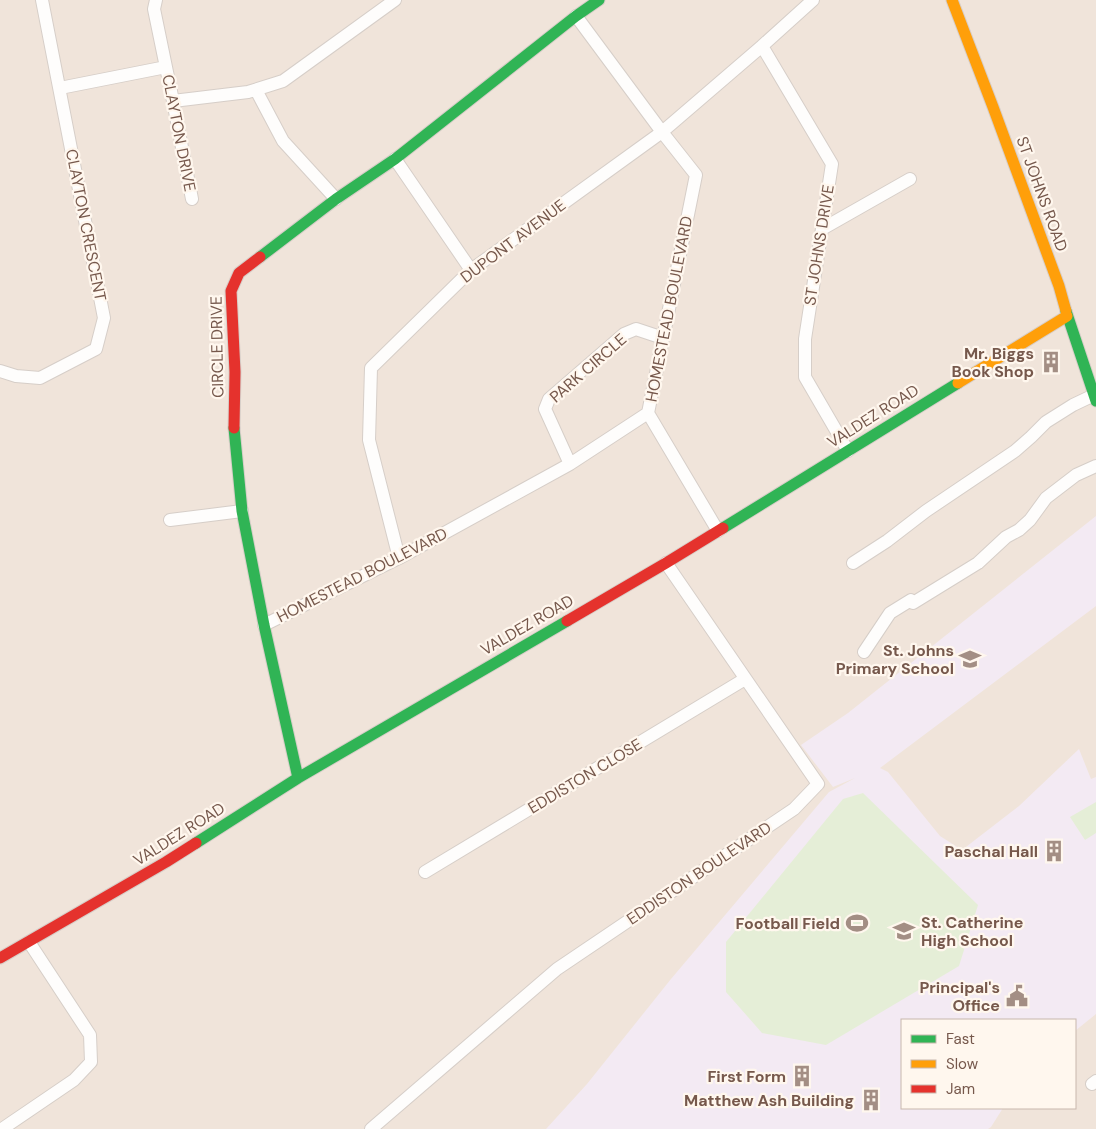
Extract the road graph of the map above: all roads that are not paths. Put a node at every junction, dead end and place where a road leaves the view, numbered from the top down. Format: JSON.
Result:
{"nodes":[{"id":1,"x":42,"y":0,"type":"edge"},
{"id":2,"x":156,"y":0,"type":"edge"},
{"id":3,"x":395,"y":0,"type":"edge"},
{"id":4,"x":599,"y":0,"type":"edge"},
{"id":5,"x":813,"y":0,"type":"edge"},
{"id":6,"x":952,"y":0,"type":"edge"},
{"id":7,"x":576,"y":16,"type":"junction"},
{"id":8,"x":762,"y":46,"type":"junction"},
{"id":9,"x":166,"y":67,"type":"junction"},
{"id":10,"x":60,"y":88,"type":"junction"},
{"id":11,"x":256,"y":90,"type":"junction"},
{"id":12,"x":173,"y":101,"type":"junction"},
{"id":13,"x":662,"y":132,"type":"junction"},
{"id":14,"x":394,"y":159,"type":"junction"},
{"id":15,"x":910,"y":179,"type":"dead end"},
{"id":16,"x":192,"y":199,"type":"dead end"},
{"id":17,"x":336,"y":199,"type":"junction"},
{"id":18,"x":822,"y":229,"type":"junction"},
{"id":19,"x":472,"y":270,"type":"junction"},
{"id":20,"x":1067,"y":316,"type":"junction"},
{"id":21,"x":663,"y":338,"type":"junction"},
{"id":22,"x":0,"y":371,"type":"edge"},
{"id":23,"x":1095,"y":398,"type":"edge"},
{"id":24,"x":648,"y":413,"type":"junction"},
{"id":25,"x":848,"y":450,"type":"junction"},
{"id":26,"x":570,"y":464,"type":"junction"},
{"id":27,"x":1096,"y":466,"type":"edge"},
{"id":28,"x":242,"y":511,"type":"junction"},
{"id":29,"x":170,"y":520,"type":"dead end"},
{"id":30,"x":718,"y":531,"type":"junction"},
{"id":31,"x":399,"y":558,"type":"junction"},
{"id":32,"x":666,"y":563,"type":"junction"},
{"id":33,"x":853,"y":563,"type":"dead end"},
{"id":34,"x":264,"y":625,"type":"junction"},
{"id":35,"x":864,"y":652,"type":"dead end"},
{"id":36,"x":745,"y":679,"type":"junction"},
{"id":37,"x":298,"y":778,"type":"junction"},
{"id":38,"x":425,"y":872,"type":"dead end"},
{"id":39,"x":29,"y":942,"type":"junction"},
{"id":40,"x":0,"y":958,"type":"edge"},
{"id":41,"x":2,"y":1129,"type":"edge"},
{"id":42,"x":371,"y":1129,"type":"edge"}],
"edges":[{"from":1,"to":10,"type":"street","name":"CLAYTON CRESCENT"},
{"from":2,"to":9,"type":"street","name":"CLAYTON DRIVE"},
{"from":3,"to":11,"type":"street"},
{"from":4,"to":7,"type":"street","name":"CIRCLE DRIVE"},
{"from":5,"to":8,"type":"street","name":"DUPONT AVENUE"},
{"from":6,"to":20,"type":"street","name":"ST JOHNS ROAD"},
{"from":7,"to":13,"type":"street","name":"HOMESTEAD BOULEVARD"},
{"from":7,"to":14,"type":"street","name":"CIRCLE DRIVE"},
{"from":8,"to":13,"type":"street","name":"DUPONT AVENUE"},
{"from":8,"to":18,"type":"street","name":"ST JOHNS DRIVE"},
{"from":9,"to":10,"type":"street","name":"CLAYTON DRIVE"},
{"from":9,"to":12,"type":"street","name":"CLAYTON DRIVE"},
{"from":10,"to":22,"type":"street","name":"CLAYTON CRESCENT"},
{"from":11,"to":12,"type":"street"},
{"from":11,"to":17,"type":"street"},
{"from":12,"to":16,"type":"street","name":"CLAYTON DRIVE"},
{"from":13,"to":19,"type":"street","name":"DUPONT AVENUE"},
{"from":13,"to":21,"type":"street","name":"HOMESTEAD BOULEVARD"},
{"from":14,"to":17,"type":"street","name":"CIRCLE DRIVE"},
{"from":14,"to":19,"type":"street"},
{"from":15,"to":18,"type":"street"},
{"from":17,"to":28,"type":"street","name":"CIRCLE DRIVE"},
{"from":18,"to":25,"type":"street","name":"ST JOHNS DRIVE"},
{"from":19,"to":31,"type":"street","name":"DUPONT AVENUE"},
{"from":20,"to":23,"type":"street","name":"ST JOHNS ROAD"},
{"from":20,"to":25,"type":"street","name":"VALDEZ ROAD"},
{"from":21,"to":24,"type":"street","name":"HOMESTEAD BOULEVARD"},
{"from":21,"to":26,"type":"street","name":"PARK CIRCLE"},
{"from":23,"to":33,"type":"street"},
{"from":24,"to":26,"type":"street","name":"HOMESTEAD BOULEVARD"},
{"from":24,"to":30,"type":"street"},
{"from":25,"to":30,"type":"street","name":"VALDEZ ROAD"},
{"from":26,"to":31,"type":"street","name":"HOMESTEAD BOULEVARD"},
{"from":27,"to":35,"type":"street"},
{"from":28,"to":29,"type":"street"},
{"from":28,"to":34,"type":"street","name":"CIRCLE DRIVE"},
{"from":30,"to":32,"type":"street","name":"VALDEZ ROAD"},
{"from":31,"to":34,"type":"street","name":"HOMESTEAD BOULEVARD"},
{"from":32,"to":36,"type":"street","name":"EDDISTON BOULEVARD"},
{"from":32,"to":37,"type":"street","name":"VALDEZ ROAD"},
{"from":34,"to":37,"type":"street","name":"CIRCLE DRIVE"},
{"from":36,"to":38,"type":"street","name":"EDDISTON CLOSE"},
{"from":36,"to":42,"type":"street","name":"EDDISTON BOULEVARD"},
{"from":37,"to":39,"type":"street","name":"VALDEZ ROAD"},
{"from":39,"to":40,"type":"street","name":"VALDEZ ROAD"},
{"from":39,"to":41,"type":"street"}]}
